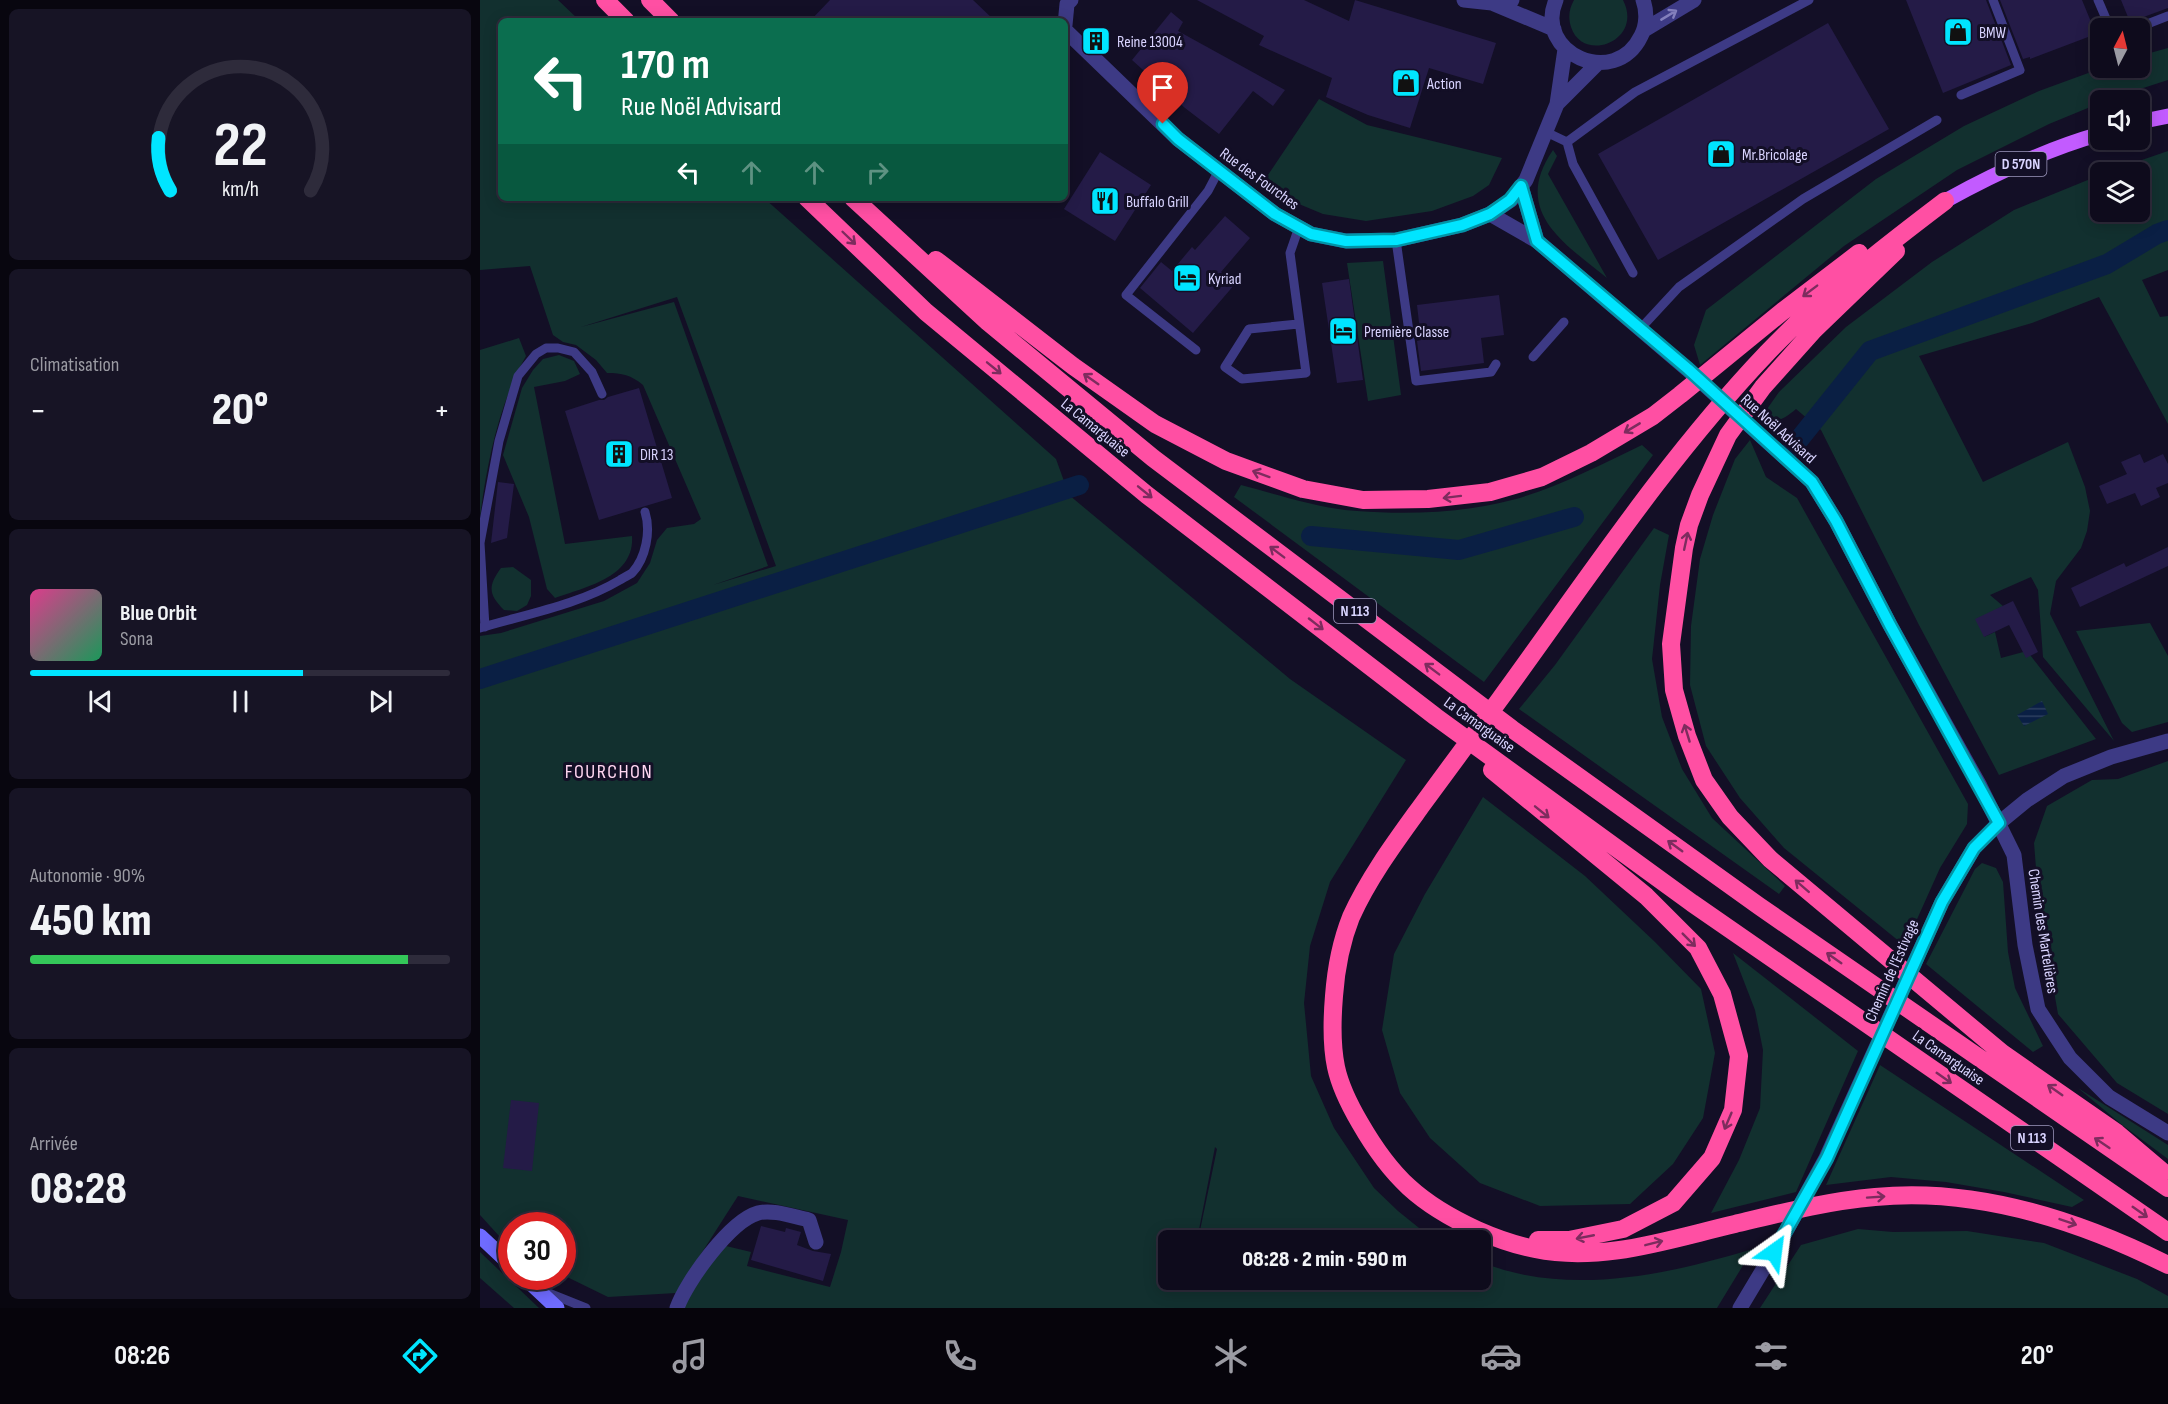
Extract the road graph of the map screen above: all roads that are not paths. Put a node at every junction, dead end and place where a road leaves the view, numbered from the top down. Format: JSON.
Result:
{"nodes":[{"id":1,"x":605,"y":0,"type":"edge"},
{"id":2,"x":650,"y":0,"type":"edge"},
{"id":3,"x":1071,"y":0,"type":"edge"},
{"id":4,"x":1464,"y":0,"type":"edge"},
{"id":5,"x":1512,"y":0,"type":"edge"},
{"id":6,"x":1556,"y":0,"type":"edge"},
{"id":7,"x":1643,"y":0,"type":"edge"},
{"id":8,"x":1694,"y":0,"type":"edge"},
{"id":9,"x":1809,"y":0,"type":"edge"},
{"id":10,"x":1993,"y":0,"type":"edge"},
{"id":11,"x":2098,"y":0,"type":"edge"},
{"id":12,"x":1492,"y":3,"type":"junction"},
{"id":13,"x":2168,"y":16,"type":"edge"},
{"id":14,"x":623,"y":18,"type":"edge"},
{"id":15,"x":668,"y":18,"type":"edge"},
{"id":16,"x":1066,"y":18,"type":"edge"},
{"id":17,"x":2106,"y":18,"type":"edge"},
{"id":18,"x":2150,"y":23,"type":"edge"},
{"id":19,"x":1554,"y":29,"type":"junction"},
{"id":20,"x":1644,"y":30,"type":"junction"},
{"id":21,"x":1068,"y":33,"type":"edge"},
{"id":22,"x":1565,"y":49,"type":"junction"},
{"id":23,"x":1598,"y":63,"type":"junction"},
{"id":24,"x":1961,"y":95,"type":"dead end"},
{"id":25,"x":1557,"y":104,"type":"junction"},
{"id":26,"x":2168,"y":116,"type":"edge"},
{"id":27,"x":1936,"y":120,"type":"dead end"},
{"id":28,"x":2150,"y":120,"type":"edge"},
{"id":29,"x":1546,"y":132,"type":"junction"},
{"id":30,"x":2090,"y":138,"type":"edge"},
{"id":31,"x":1567,"y":142,"type":"junction"},
{"id":32,"x":1219,"y":170,"type":"junction"},
{"id":33,"x":1521,"y":186,"type":"junction"},
{"id":34,"x":810,"y":201,"type":"edge"},
{"id":35,"x":858,"y":201,"type":"edge"},
{"id":36,"x":859,"y":201,"type":"edge"},
{"id":37,"x":1945,"y":201,"type":"junction"},
{"id":38,"x":1490,"y":214,"type":"junction"},
{"id":39,"x":1299,"y":227,"type":"junction"},
{"id":40,"x":1396,"y":240,"type":"junction"},
{"id":41,"x":1537,"y":241,"type":"junction"},
{"id":42,"x":1633,"y":273,"type":"dead end"},
{"id":43,"x":1564,"y":322,"type":"dead end"},
{"id":44,"x":1298,"y":324,"type":"junction"},
{"id":45,"x":1641,"y":328,"type":"junction"},
{"id":46,"x":1196,"y":350,"type":"dead end"},
{"id":47,"x":1533,"y":357,"type":"dead end"},
{"id":48,"x":1496,"y":364,"type":"dead end"},
{"id":49,"x":602,"y":394,"type":"dead end"},
{"id":50,"x":645,"y":512,"type":"dead end"},
{"id":51,"x":482,"y":627,"type":"edge"},
{"id":52,"x":1436,"y":717,"type":"junction"},
{"id":53,"x":2168,"y":741,"type":"edge"},
{"id":54,"x":1999,"y":823,"type":"junction"},
{"id":55,"x":2168,"y":1133,"type":"edge"},
{"id":56,"x":2168,"y":1176,"type":"edge"},
{"id":57,"x":2168,"y":1188,"type":"edge"},
{"id":58,"x":2168,"y":1232,"type":"edge"},
{"id":59,"x":480,"y":1236,"type":"edge"},
{"id":60,"x":1493,"y":1237,"type":"junction"},
{"id":61,"x":816,"y":1242,"type":"dead end"},
{"id":62,"x":498,"y":1253,"type":"edge"},
{"id":63,"x":2168,"y":1265,"type":"edge"},
{"id":64,"x":537,"y":1290,"type":"edge"},
{"id":65,"x":540,"y":1290,"type":"edge"},
{"id":66,"x":556,"y":1308,"type":"edge"},
{"id":67,"x":586,"y":1308,"type":"edge"},
{"id":68,"x":676,"y":1308,"type":"edge"},
{"id":69,"x":1740,"y":1308,"type":"edge"}],
"edges":[{"from":1,"to":14,"type":"highway"},
{"from":2,"to":15,"type":"highway"},
{"from":3,"to":16,"type":"street"},
{"from":4,"to":12,"type":"street"},
{"from":5,"to":12,"type":"street"},
{"from":6,"to":19,"type":"street"},
{"from":7,"to":20,"type":"street"},
{"from":20,"to":8,"type":"street","one_way":true},
{"from":9,"to":31,"type":"lane"},
{"from":10,"to":24,"type":"lane"},
{"from":11,"to":17,"type":"lane"},
{"from":12,"to":19,"type":"street"},
{"from":13,"to":18,"type":"lane"},
{"from":19,"to":22,"type":"street"},
{"from":20,"to":23,"type":"street"},
{"from":21,"to":32,"type":"street","name":"Rue des Fourches"},
{"from":22,"to":23,"type":"street"},
{"from":22,"to":25,"type":"street","name":"Rue des Fourches"},
{"from":23,"to":25,"type":"street","name":"Rue des Fourches"},
{"from":25,"to":29,"type":"street","name":"Rue des Fourches"},
{"from":26,"to":28,"type":"main road"},
{"from":27,"to":45,"type":"lane"},
{"from":29,"to":31,"type":"lane"},
{"from":29,"to":33,"type":"street","name":"Rue des Fourches"},
{"from":30,"to":37,"type":"main road","number":"D 570N"},
{"from":31,"to":42,"type":"lane"},
{"from":32,"to":39,"type":"street","name":"Rue des Fourches"},
{"from":32,"to":46,"type":"lane"},
{"from":33,"to":38,"type":"street","name":"Rue des Fourches"},
{"from":33,"to":41,"type":"street"},
{"from":34,"to":52,"type":"highway","name":"La Camarguaise","number":"N 113","one_way":true},
{"from":57,"to":35,"type":"highway","name":"La Camarguaise","number":"N 113","one_way":true},
{"from":37,"to":36,"type":"highway","one_way":true},
{"from":56,"to":37,"type":"highway","one_way":true},
{"from":37,"to":60,"type":"highway"},
{"from":38,"to":40,"type":"street","name":"Rue des Fourches"},
{"from":38,"to":41,"type":"street","name":"Rue Noël Advisard"},
{"from":39,"to":40,"type":"street","name":"Rue des Fourches"},
{"from":39,"to":44,"type":"lane"},
{"from":40,"to":48,"type":"lane"},
{"from":41,"to":45,"type":"street","name":"Rue Noël Advisard"},
{"from":43,"to":47,"type":"lane"},
{"from":44,"to":44,"type":"lane"},
{"from":45,"to":54,"type":"street","name":"Rue Noël Advisard"},
{"from":49,"to":51,"type":"lane"},
{"from":50,"to":51,"type":"lane"},
{"from":52,"to":58,"type":"highway","name":"La Camarguaise","number":"N 113","one_way":true},
{"from":52,"to":60,"type":"highway","one_way":true},
{"from":53,"to":54,"type":"street","name":"Chemin de l'Estivage"},
{"from":54,"to":55,"type":"street","name":"Chemin des Martelières"},
{"from":54,"to":69,"type":"street","name":"Chemin de l'Estivage"},
{"from":59,"to":62,"type":"street"},
{"from":60,"to":63,"type":"highway","one_way":true},
{"from":61,"to":68,"type":"street"},
{"from":64,"to":66,"type":"street"},
{"from":65,"to":67,"type":"lane"}]}
